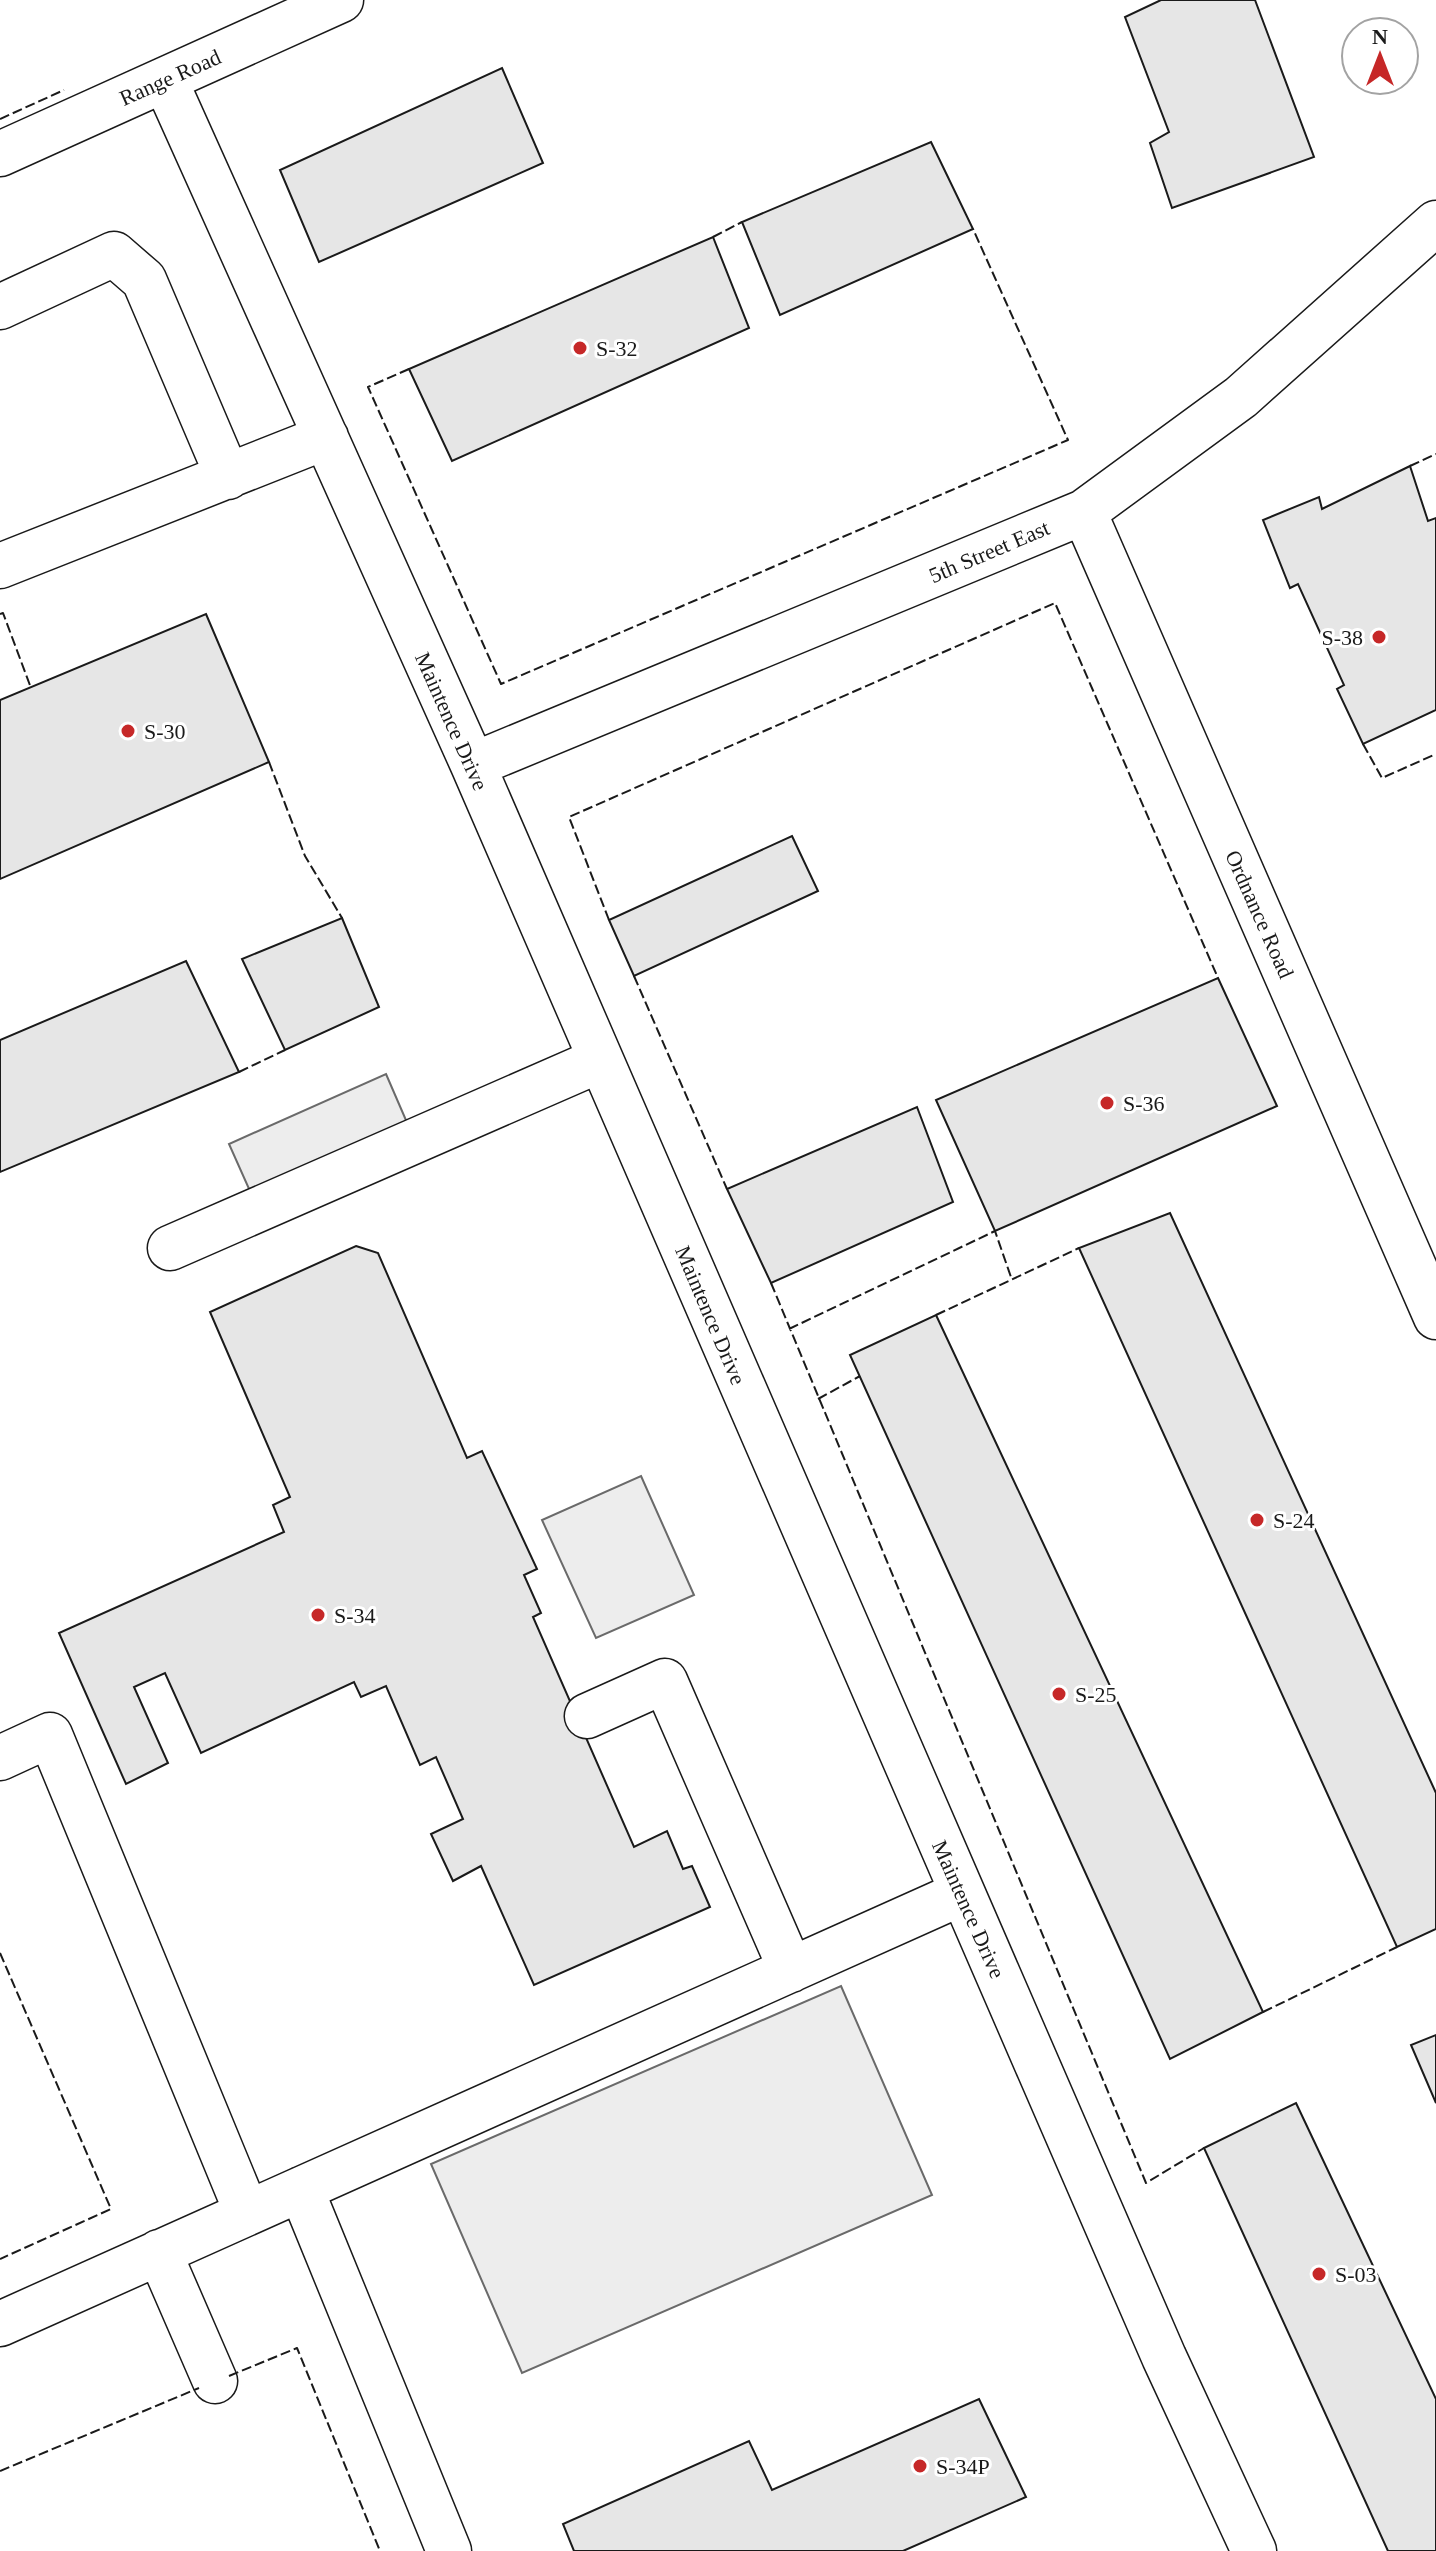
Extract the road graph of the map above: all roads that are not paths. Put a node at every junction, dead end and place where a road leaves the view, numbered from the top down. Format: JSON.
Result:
{"nodes":[{"id":1,"x":341,"y":0,"type":"edge"},
{"id":2,"x":165,"y":80,"type":"junction"},
{"id":3,"x":0,"y":154,"type":"edge"},
{"id":4,"x":1436,"y":223,"type":"edge"},
{"id":5,"x":0,"y":307,"type":"edge"},
{"id":6,"x":326,"y":437,"type":"junction"},
{"id":7,"x":228,"y":477,"type":"junction"},
{"id":8,"x":1084,"y":512,"type":"junction"},
{"id":9,"x":0,"y":566,"type":"edge"},
{"id":10,"x":473,"y":765,"type":"junction"},
{"id":11,"x":600,"y":1060,"type":"junction"},
{"id":12,"x":170,"y":1248,"type":"dead end"},
{"id":13,"x":1436,"y":1317,"type":"edge"},
{"id":14,"x":587,"y":1716,"type":"dead end"},
{"id":15,"x":0,"y":1758,"type":"edge"},
{"id":16,"x":962,"y":1893,"type":"junction"},
{"id":17,"x":791,"y":1970,"type":"junction"},
{"id":18,"x":301,"y":2189,"type":"junction"},
{"id":19,"x":247,"y":2213,"type":"junction"},
{"id":20,"x":159,"y":2252,"type":"junction"},
{"id":21,"x":0,"y":2324,"type":"edge"},
{"id":22,"x":215,"y":2381,"type":"dead end"},
{"id":23,"x":449,"y":2551,"type":"edge"},
{"id":24,"x":1254,"y":2551,"type":"edge"}],
"edges":[{"from":1,"to":2,"type":"street","name":"Range Road"},
{"from":2,"to":3,"type":"street","name":"Range Road"},
{"from":2,"to":6,"type":"street","name":"Maintence Drive"},
{"from":4,"to":8,"type":"street","name":"5th Street East"},
{"from":5,"to":7,"type":"street"},
{"from":6,"to":7,"type":"street"},
{"from":6,"to":10,"type":"street","name":"Maintence Drive"},
{"from":7,"to":9,"type":"street"},
{"from":8,"to":10,"type":"street","name":"5th Street East"},
{"from":8,"to":13,"type":"street","name":"Ordnance Road"},
{"from":10,"to":11,"type":"street","name":"Maintence Drive"},
{"from":11,"to":12,"type":"street"},
{"from":11,"to":16,"type":"street","name":"Maintence Drive"},
{"from":14,"to":17,"type":"street"},
{"from":15,"to":19,"type":"street"},
{"from":16,"to":17,"type":"street"},
{"from":16,"to":24,"type":"street","name":"Maintence Drive"},
{"from":17,"to":18,"type":"street"},
{"from":18,"to":19,"type":"street"},
{"from":18,"to":23,"type":"street"},
{"from":19,"to":20,"type":"street"},
{"from":20,"to":21,"type":"street"},
{"from":20,"to":22,"type":"street"}]}
